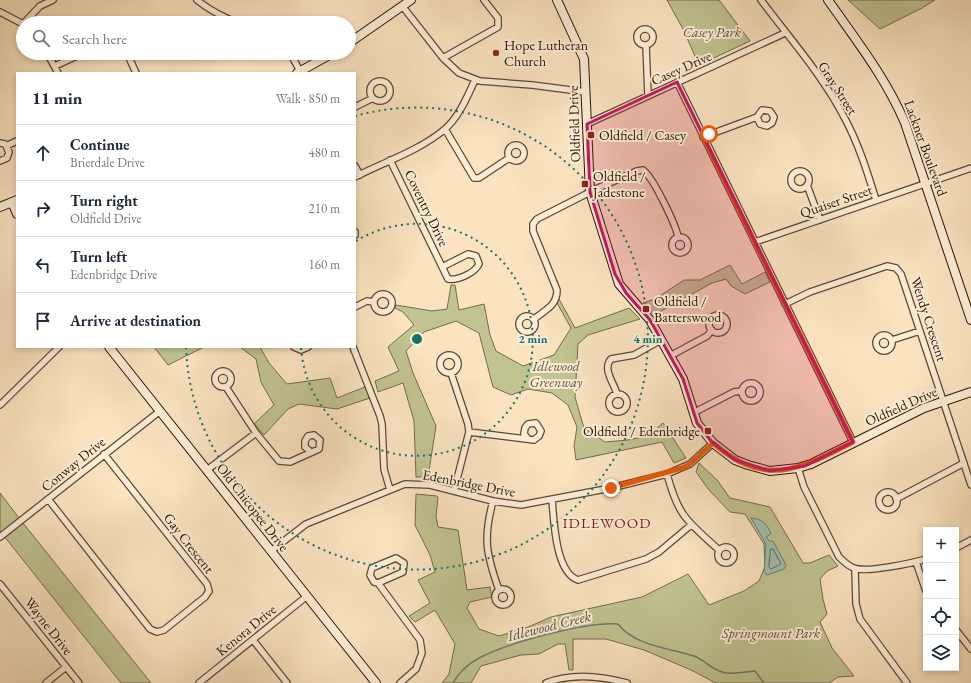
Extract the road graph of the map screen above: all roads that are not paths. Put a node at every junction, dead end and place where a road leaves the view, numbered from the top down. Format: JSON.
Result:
{"nodes":[{"id":1,"x":53,"y":0,"type":"edge"},
{"id":2,"x":197,"y":0,"type":"edge"},
{"id":3,"x":411,"y":0,"type":"edge"},
{"id":4,"x":484,"y":0,"type":"edge"},
{"id":5,"x":558,"y":0,"type":"edge"},
{"id":6,"x":760,"y":0,"type":"edge"},
{"id":7,"x":828,"y":0,"type":"edge"},
{"id":8,"x":403,"y":7,"type":"junction"},
{"id":9,"x":0,"y":12,"type":"edge"},
{"id":10,"x":31,"y":16,"type":"edge"},
{"id":11,"x":222,"y":16,"type":"edge"},
{"id":12,"x":16,"y":20,"type":"edge"},
{"id":13,"x":785,"y":33,"type":"junction"},
{"id":14,"x":356,"y":38,"type":"edge"},
{"id":15,"x":646,"y":45,"type":"dead end"},
{"id":16,"x":443,"y":58,"type":"junction"},
{"id":17,"x":52,"y":60,"type":"edge"},
{"id":18,"x":68,"y":60,"type":"edge"},
{"id":19,"x":130,"y":60,"type":"edge"},
{"id":20,"x":293,"y":60,"type":"edge"},
{"id":21,"x":320,"y":60,"type":"edge"},
{"id":22,"x":55,"y":66,"type":"junction"},
{"id":23,"x":58,"y":72,"type":"edge"},
{"id":24,"x":136,"y":72,"type":"edge"},
{"id":25,"x":299,"y":72,"type":"edge"},
{"id":26,"x":475,"y":80,"type":"junction"},
{"id":27,"x":677,"y":82,"type":"junction"},
{"id":28,"x":586,"y":92,"type":"junction"},
{"id":29,"x":648,"y":96,"type":"junction"},
{"id":30,"x":373,"y":98,"type":"dead end"},
{"id":31,"x":356,"y":106,"type":"edge"},
{"id":32,"x":757,"y":117,"type":"dead end"},
{"id":33,"x":587,"y":124,"type":"junction"},
{"id":34,"x":445,"y":129,"type":"junction"},
{"id":35,"x":703,"y":137,"type":"junction"},
{"id":36,"x":16,"y":141,"type":"edge"},
{"id":37,"x":0,"y":143,"type":"edge"},
{"id":38,"x":6,"y":146,"type":"junction"},
{"id":39,"x":509,"y":158,"type":"dead end"},
{"id":40,"x":390,"y":160,"type":"junction"},
{"id":41,"x":0,"y":161,"type":"edge"},
{"id":42,"x":971,"y":168,"type":"edge"},
{"id":43,"x":358,"y":176,"type":"edge"},
{"id":44,"x":807,"y":184,"type":"dead end"},
{"id":45,"x":926,"y":184,"type":"junction"},
{"id":46,"x":590,"y":192,"type":"junction"},
{"id":47,"x":876,"y":200,"type":"junction"},
{"id":48,"x":14,"y":201,"type":"edge"},
{"id":49,"x":0,"y":207,"type":"edge"},
{"id":50,"x":820,"y":220,"type":"junction"},
{"id":51,"x":678,"y":237,"type":"dead end"},
{"id":52,"x":755,"y":242,"type":"junction"},
{"id":53,"x":442,"y":267,"type":"junction"},
{"id":54,"x":374,"y":302,"type":"dead end"},
{"id":55,"x":785,"y":304,"type":"junction"},
{"id":56,"x":356,"y":306,"type":"edge"},
{"id":57,"x":534,"y":319,"type":"dead end"},
{"id":58,"x":971,"y":320,"type":"edge"},
{"id":59,"x":712,"y":330,"type":"dead end"},
{"id":60,"x":920,"y":331,"type":"junction"},
{"id":61,"x":661,"y":340,"type":"junction"},
{"id":62,"x":892,"y":340,"type":"dead end"},
{"id":63,"x":58,"y":348,"type":"edge"},
{"id":64,"x":110,"y":348,"type":"edge"},
{"id":65,"x":296,"y":348,"type":"edge"},
{"id":66,"x":306,"y":348,"type":"edge"},
{"id":67,"x":353,"y":348,"type":"edge"},
{"id":68,"x":670,"y":356,"type":"junction"},
{"id":69,"x":451,"y":373,"type":"dead end"},
{"id":70,"x":226,"y":387,"type":"dead end"},
{"id":71,"x":742,"y":391,"type":"dead end"},
{"id":72,"x":971,"y":392,"type":"edge"},
{"id":73,"x":617,"y":394,"type":"dead end"},
{"id":74,"x":943,"y":401,"type":"junction"},
{"id":75,"x":0,"y":404,"type":"edge"},
{"id":76,"x":160,"y":411,"type":"junction"},
{"id":77,"x":693,"y":413,"type":"junction"},
{"id":78,"x":469,"y":432,"type":"junction"},
{"id":79,"x":256,"y":433,"type":"junction"},
{"id":80,"x":528,"y":439,"type":"dead end"},
{"id":81,"x":853,"y":442,"type":"junction"},
{"id":82,"x":713,"y":443,"type":"junction"},
{"id":83,"x":311,"y":452,"type":"dead end"},
{"id":84,"x":104,"y":454,"type":"junction"},
{"id":85,"x":964,"y":463,"type":"junction"},
{"id":86,"x":798,"y":468,"type":"junction"},
{"id":87,"x":207,"y":470,"type":"junction"},
{"id":88,"x":667,"y":474,"type":"junction"},
{"id":89,"x":971,"y":485,"type":"edge"},
{"id":90,"x":390,"y":490,"type":"junction"},
{"id":91,"x":454,"y":490,"type":"junction"},
{"id":92,"x":48,"y":499,"type":"junction"},
{"id":93,"x":896,"y":499,"type":"dead end"},
{"id":94,"x":552,"y":500,"type":"junction"},
{"id":95,"x":492,"y":501,"type":"junction"},
{"id":96,"x":691,"y":525,"type":"junction"},
{"id":97,"x":0,"y":537,"type":"edge"},
{"id":98,"x":971,"y":540,"type":"edge"},
{"id":99,"x":959,"y":546,"type":"edge"},
{"id":100,"x":719,"y":550,"type":"dead end"},
{"id":101,"x":271,"y":551,"type":"junction"},
{"id":102,"x":923,"y":560,"type":"edge"},
{"id":103,"x":916,"y":562,"type":"junction"},
{"id":104,"x":855,"y":569,"type":"junction"},
{"id":105,"x":923,"y":582,"type":"edge"},
{"id":106,"x":378,"y":583,"type":"junction"},
{"id":107,"x":0,"y":584,"type":"edge"},
{"id":108,"x":499,"y":590,"type":"dead end"},
{"id":109,"x":307,"y":596,"type":"junction"},
{"id":110,"x":959,"y":634,"type":"edge"},
{"id":111,"x":253,"y":640,"type":"junction"},
{"id":112,"x":971,"y":649,"type":"edge"},
{"id":113,"x":66,"y":667,"type":"junction"},
{"id":114,"x":580,"y":680,"type":"edge"},
{"id":115,"x":46,"y":683,"type":"edge"},
{"id":116,"x":78,"y":683,"type":"edge"},
{"id":117,"x":199,"y":683,"type":"edge"},
{"id":118,"x":287,"y":683,"type":"edge"},
{"id":119,"x":376,"y":683,"type":"edge"},
{"id":120,"x":400,"y":683,"type":"edge"},
{"id":121,"x":546,"y":683,"type":"edge"},
{"id":122,"x":627,"y":683,"type":"edge"},
{"id":123,"x":907,"y":683,"type":"edge"}],
"edges":[{"from":1,"to":10,"type":"street"},
{"from":2,"to":11,"type":"street"},
{"from":3,"to":8,"type":"street"},
{"from":4,"to":16,"type":"street"},
{"from":5,"to":28,"type":"street","name":"Oldfield Drive"},
{"from":6,"to":13,"type":"street","name":"Gray Street"},
{"from":7,"to":45,"type":"street","name":"Lackner Boulevard"},
{"from":8,"to":14,"type":"street"},
{"from":8,"to":16,"type":"street"},
{"from":9,"to":12,"type":"street"},
{"from":13,"to":27,"type":"street","name":"Casey Drive"},
{"from":13,"to":47,"type":"street","name":"Gray Street"},
{"from":15,"to":29,"type":"street"},
{"from":16,"to":26,"type":"street"},
{"from":17,"to":22,"type":"street"},
{"from":18,"to":22,"type":"street"},
{"from":19,"to":24,"type":"street"},
{"from":20,"to":25,"type":"street"},
{"from":21,"to":25,"type":"street"},
{"from":22,"to":23,"type":"street"},
{"from":26,"to":28,"type":"street"},
{"from":26,"to":34,"type":"street"},
{"from":27,"to":29,"type":"street","name":"Casey Drive"},
{"from":27,"to":35,"type":"street"},
{"from":28,"to":33,"type":"street","name":"Oldfield Drive"},
{"from":29,"to":33,"type":"street","name":"Casey Drive"},
{"from":30,"to":31,"type":"street"},
{"from":32,"to":35,"type":"street"},
{"from":33,"to":46,"type":"street","name":"Oldfield Drive"},
{"from":34,"to":39,"type":"street"},
{"from":34,"to":40,"type":"street"},
{"from":35,"to":52,"type":"street"},
{"from":36,"to":38,"type":"street"},
{"from":37,"to":38,"type":"street"},
{"from":38,"to":41,"type":"street"},
{"from":40,"to":43,"type":"street"},
{"from":40,"to":53,"type":"street","name":"Coventry Drive"},
{"from":42,"to":45,"type":"street","name":"Quaiser Street"},
{"from":44,"to":50,"type":"street"},
{"from":45,"to":47,"type":"street","name":"Quaiser Street"},
{"from":45,"to":58,"type":"street","name":"Lackner Boulevard"},
{"from":46,"to":51,"type":"street"},
{"from":46,"to":57,"type":"street"},
{"from":46,"to":61,"type":"street","name":"Oldfield Drive"},
{"from":47,"to":50,"type":"street","name":"Quaiser Street"},
{"from":48,"to":49,"type":"street"},
{"from":50,"to":52,"type":"street","name":"Quaiser Street"},
{"from":52,"to":55,"type":"street"},
{"from":53,"to":53,"type":"street","name":"Coventry Drive"},
{"from":54,"to":56,"type":"street"},
{"from":55,"to":60,"type":"street","name":"Wendy Crescent"},
{"from":55,"to":81,"type":"street"},
{"from":59,"to":68,"type":"street"},
{"from":60,"to":62,"type":"street"},
{"from":60,"to":74,"type":"street","name":"Wendy Crescent"},
{"from":61,"to":68,"type":"street","name":"Oldfield Drive"},
{"from":61,"to":73,"type":"street"},
{"from":63,"to":75,"type":"street"},
{"from":64,"to":76,"type":"street","name":"Old Chicopee Drive"},
{"from":65,"to":66,"type":"street"},
{"from":67,"to":90,"type":"street"},
{"from":68,"to":77,"type":"street","name":"Oldfield Drive"},
{"from":69,"to":78,"type":"street"},
{"from":70,"to":79,"type":"street"},
{"from":71,"to":77,"type":"street"},
{"from":72,"to":74,"type":"street","name":"Oldfield Drive"},
{"from":74,"to":81,"type":"street","name":"Oldfield Drive"},
{"from":74,"to":85,"type":"street","name":"Wendy Crescent"},
{"from":76,"to":84,"type":"street","name":"Conway Drive"},
{"from":76,"to":87,"type":"street","name":"Old Chicopee Drive"},
{"from":77,"to":82,"type":"street","name":"Oldfield Drive"},
{"from":78,"to":80,"type":"street"},
{"from":78,"to":91,"type":"street"},
{"from":79,"to":83,"type":"street"},
{"from":79,"to":87,"type":"street"},
{"from":81,"to":86,"type":"street","name":"Oldfield Drive"},
{"from":82,"to":86,"type":"street","name":"Oldfield Drive"},
{"from":82,"to":88,"type":"street","name":"Edenbridge Drive"},
{"from":84,"to":92,"type":"street","name":"Conway Drive"},
{"from":84,"to":92,"type":"street","name":"Gay Crescent"},
{"from":85,"to":89,"type":"street","name":"Wendy Crescent"},
{"from":85,"to":93,"type":"street"},
{"from":86,"to":104,"type":"street"},
{"from":87,"to":101,"type":"street","name":"Old Chicopee Drive"},
{"from":88,"to":94,"type":"street","name":"Edenbridge Drive"},
{"from":88,"to":96,"type":"street"},
{"from":90,"to":91,"type":"street","name":"Edenbridge Drive"},
{"from":90,"to":101,"type":"street","name":"Edenbridge Drive"},
{"from":91,"to":95,"type":"street","name":"Edenbridge Drive"},
{"from":92,"to":97,"type":"street","name":"Conway Drive"},
{"from":94,"to":95,"type":"street","name":"Edenbridge Drive"},
{"from":94,"to":96,"type":"street"},
{"from":95,"to":108,"type":"street"},
{"from":96,"to":100,"type":"street"},
{"from":98,"to":99,"type":"street"},
{"from":101,"to":109,"type":"street","name":"Old Chicopee Drive"},
{"from":102,"to":103,"type":"street"},
{"from":103,"to":104,"type":"street"},
{"from":103,"to":105,"type":"street"},
{"from":104,"to":123,"type":"street"},
{"from":106,"to":106,"type":"street"},
{"from":106,"to":120,"type":"street"},
{"from":107,"to":113,"type":"street","name":"Wayne Drive"},
{"from":109,"to":111,"type":"street","name":"Kenora Drive"},
{"from":109,"to":119,"type":"street","name":"Old Chicopee Drive"},
{"from":110,"to":112,"type":"street"},
{"from":111,"to":117,"type":"street","name":"Kenora Drive"},
{"from":111,"to":118,"type":"street"},
{"from":113,"to":115,"type":"street"},
{"from":113,"to":116,"type":"street","name":"Wayne Drive"},
{"from":114,"to":121,"type":"street"},
{"from":114,"to":122,"type":"street"}]}
